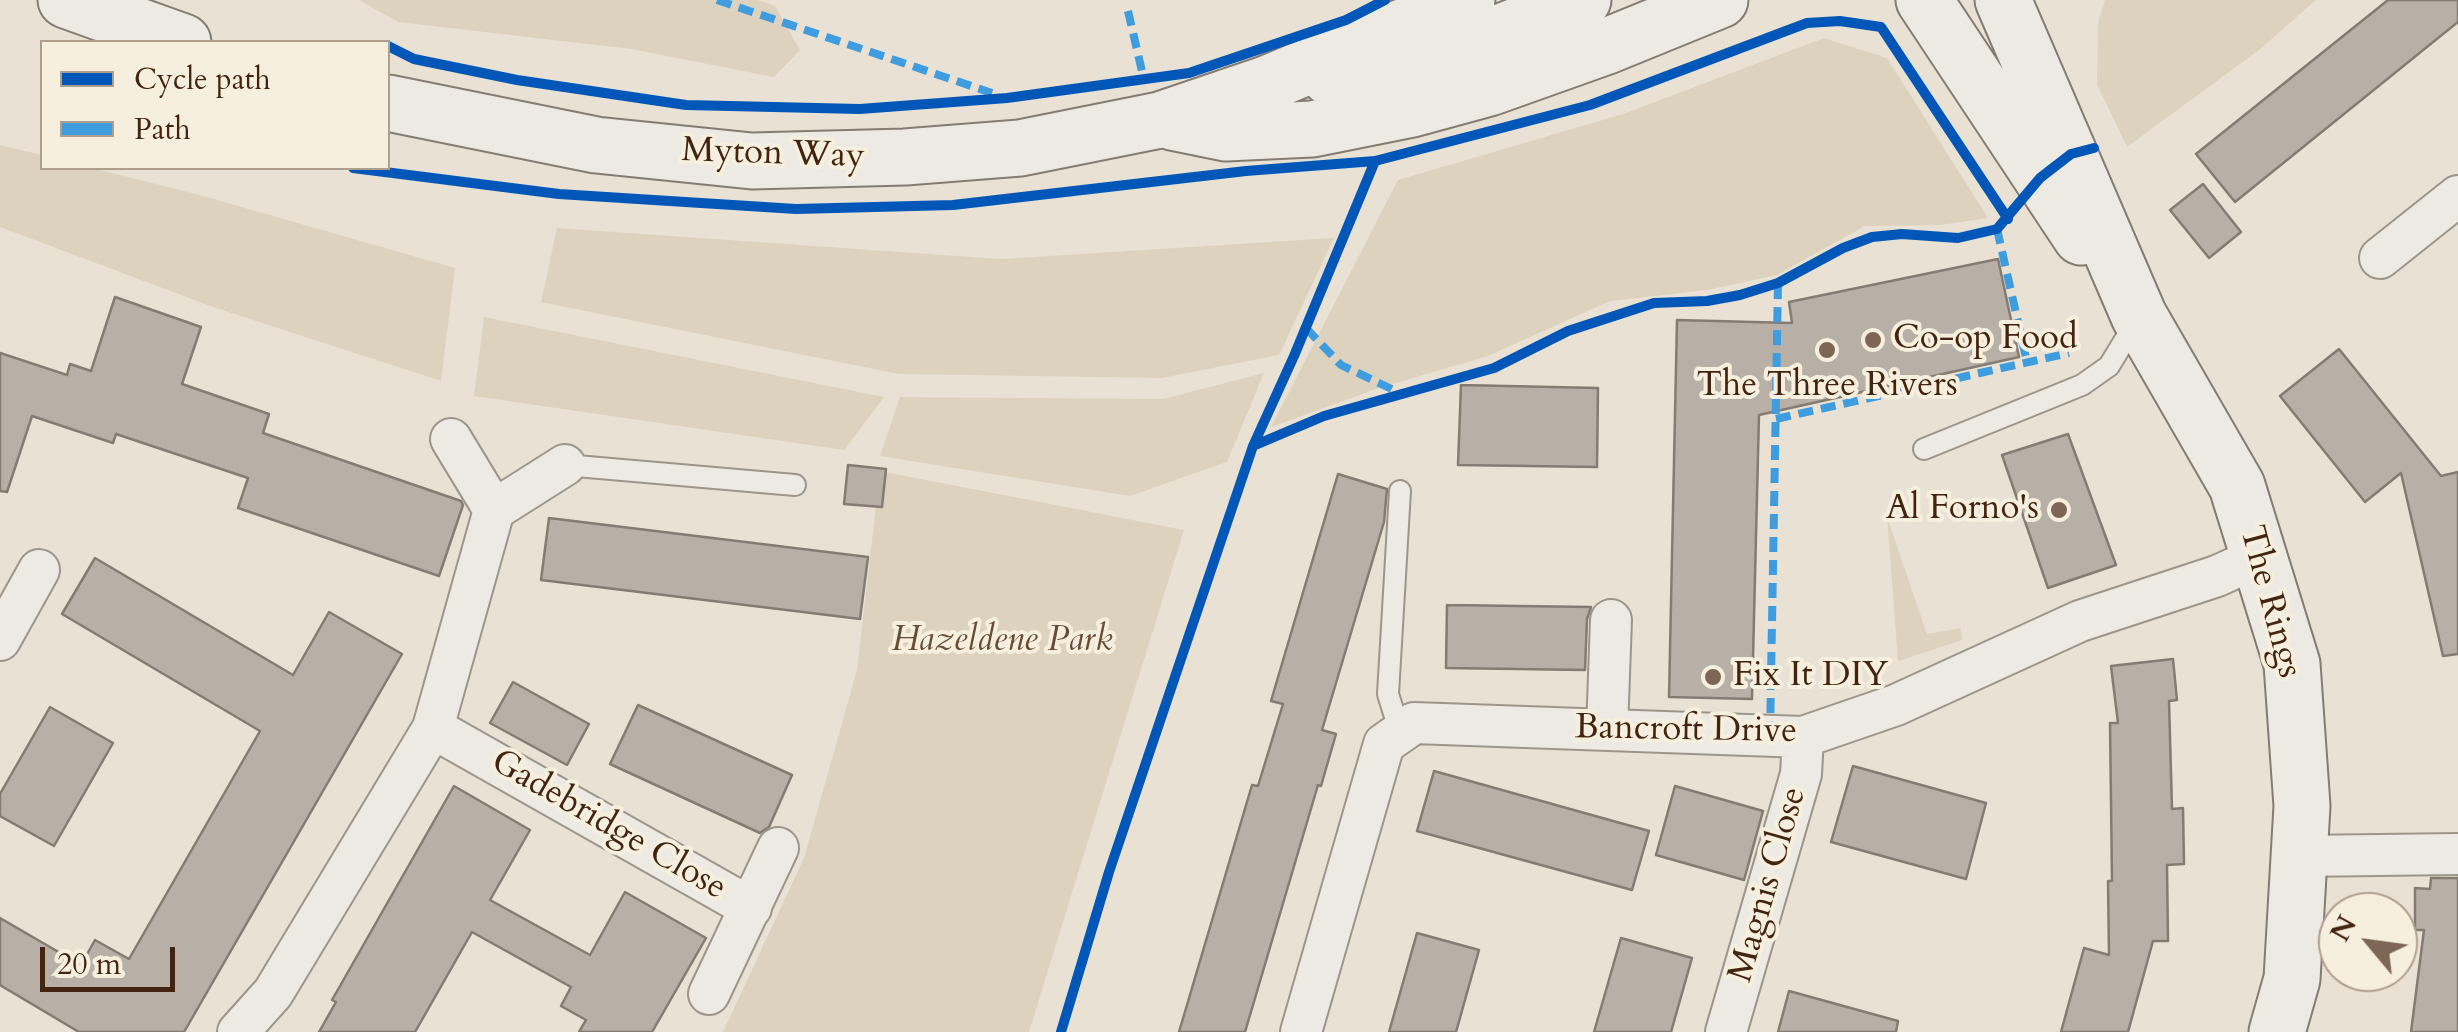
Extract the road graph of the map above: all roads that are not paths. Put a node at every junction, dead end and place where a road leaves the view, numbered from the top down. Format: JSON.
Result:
{"nodes":[{"id":1,"x":66,"y":0,"type":"edge"},
{"id":2,"x":1584,"y":0,"type":"edge"},
{"id":3,"x":1720,"y":0,"type":"edge"},
{"id":4,"x":2003,"y":0,"type":"edge"},
{"id":5,"x":2050,"y":0,"type":"edge"},
{"id":6,"x":1450,"y":5,"type":"edge"},
{"id":7,"x":1931,"y":7,"type":"edge"},
{"id":8,"x":176,"y":40,"type":"edge"},
{"id":9,"x":2037,"y":83,"type":"junction"},
{"id":10,"x":1266,"y":84,"type":"junction"},
{"id":11,"x":390,"y":103,"type":"edge"},
{"id":12,"x":1160,"y":120,"type":"junction"},
{"id":13,"x":2458,"y":196,"type":"edge"},
{"id":14,"x":2380,"y":258,"type":"dead end"},
{"id":15,"x":2139,"y":316,"type":"junction"},
{"id":16,"x":451,"y":439,"type":"dead end"},
{"id":17,"x":1924,"y":449,"type":"dead end"},
{"id":18,"x":565,"y":465,"type":"joint"},
{"id":19,"x":794,"y":485,"type":"dead end"},
{"id":20,"x":1400,"y":491,"type":"dead end"},
{"id":21,"x":494,"y":510,"type":"junction"},
{"id":22,"x":2259,"y":557,"type":"junction"},
{"id":23,"x":39,"y":570,"type":"dead end"},
{"id":24,"x":1611,"y":620,"type":"dead end"},
{"id":25,"x":0,"y":640,"type":"edge"},
{"id":26,"x":432,"y":728,"type":"junction"},
{"id":27,"x":1607,"y":730,"type":"junction"},
{"id":28,"x":1400,"y":733,"type":"junction"},
{"id":29,"x":1803,"y":738,"type":"junction"},
{"id":30,"x":778,"y":848,"type":"dead end"},
{"id":31,"x":2458,"y":854,"type":"edge"},
{"id":32,"x":2299,"y":856,"type":"junction"},
{"id":33,"x":751,"y":908,"type":"junction"},
{"id":34,"x":709,"y":994,"type":"dead end"},
{"id":35,"x":238,"y":1032,"type":"edge"},
{"id":36,"x":1302,"y":1032,"type":"edge"},
{"id":37,"x":1726,"y":1032,"type":"edge"},
{"id":38,"x":2278,"y":1032,"type":"edge"}],
"edges":[{"from":1,"to":8,"type":"street"},
{"from":2,"to":10,"type":"street"},
{"from":3,"to":12,"type":"street","name":"Myton Way"},
{"from":4,"to":9,"type":"street","name":"The Rings"},
{"from":5,"to":9,"type":"street"},
{"from":6,"to":10,"type":"street","name":"Myton Way"},
{"from":7,"to":15,"type":"street","name":"The Rings"},
{"from":9,"to":15,"type":"street","name":"The Rings"},
{"from":10,"to":12,"type":"street","name":"Myton Way"},
{"from":11,"to":12,"type":"street","name":"Myton Way"},
{"from":13,"to":14,"type":"street"},
{"from":15,"to":17,"type":"lane"},
{"from":15,"to":22,"type":"street","name":"The Rings"},
{"from":16,"to":21,"type":"street"},
{"from":18,"to":19,"type":"lane"},
{"from":18,"to":21,"type":"street"},
{"from":20,"to":28,"type":"lane"},
{"from":21,"to":26,"type":"street"},
{"from":22,"to":29,"type":"street","name":"Bancroft Drive"},
{"from":22,"to":32,"type":"street","name":"The Rings"},
{"from":23,"to":25,"type":"street"},
{"from":24,"to":27,"type":"street"},
{"from":26,"to":33,"type":"street","name":"Gadebridge Close"},
{"from":26,"to":35,"type":"street"},
{"from":27,"to":28,"type":"street","name":"Bancroft Drive"},
{"from":27,"to":29,"type":"street","name":"Bancroft Drive"},
{"from":28,"to":36,"type":"street"},
{"from":29,"to":37,"type":"street","name":"Magnis Close"},
{"from":30,"to":33,"type":"street"},
{"from":31,"to":32,"type":"street"},
{"from":32,"to":38,"type":"street","name":"The Rings"},
{"from":33,"to":34,"type":"street","name":"Gadebridge Close"}]}
